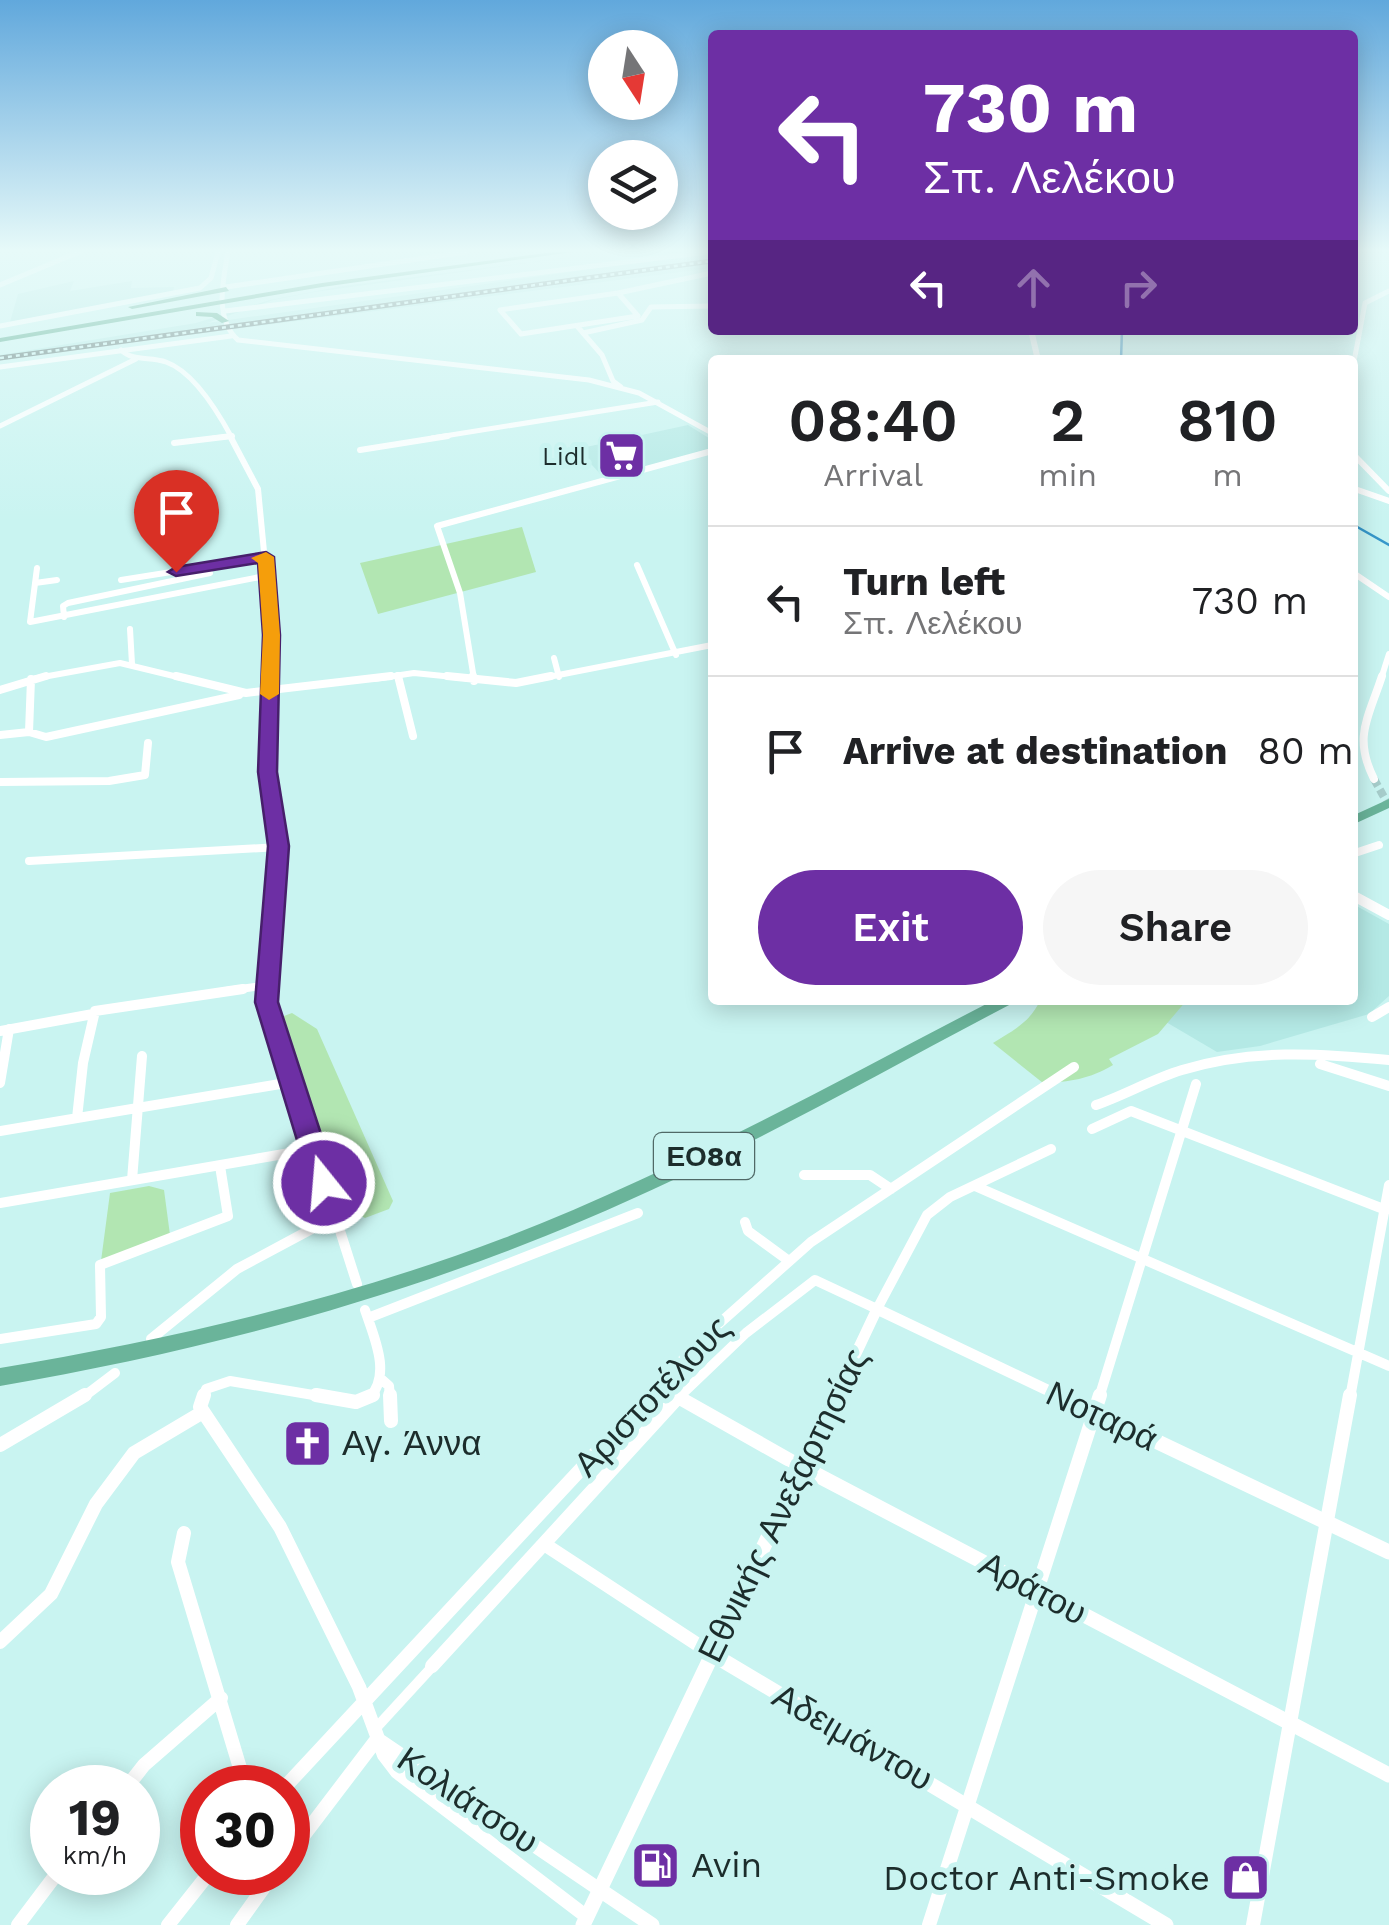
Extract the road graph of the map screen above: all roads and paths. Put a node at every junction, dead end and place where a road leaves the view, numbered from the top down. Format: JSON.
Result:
{"nodes":[{"id":1,"x":193,"y":342,"type":"edge"},
{"id":2,"x":250,"y":342,"type":"edge"},
{"id":3,"x":589,"y":342,"type":"edge"},
{"id":4,"x":134,"y":355,"type":"junction"},
{"id":5,"x":0,"y":366,"type":"edge"},
{"id":6,"x":606,"y":369,"type":"junction"},
{"id":7,"x":592,"y":381,"type":"junction"},
{"id":8,"x":622,"y":388,"type":"junction"},
{"id":9,"x":658,"y":402,"type":"junction"},
{"id":10,"x":0,"y":426,"type":"edge"},
{"id":11,"x":708,"y":431,"type":"edge"},
{"id":12,"x":232,"y":436,"type":"junction"},
{"id":13,"x":174,"y":444,"type":"dead end"},
{"id":14,"x":360,"y":450,"type":"dead end"},
{"id":15,"x":708,"y":452,"type":"edge"},
{"id":16,"x":1358,"y":458,"type":"edge"},
{"id":17,"x":1358,"y":490,"type":"edge"},
{"id":18,"x":1389,"y":492,"type":"edge"},
{"id":19,"x":1389,"y":501,"type":"edge"},
{"id":20,"x":266,"y":557,"type":"junction"},
{"id":21,"x":637,"y":564,"type":"dead end"},
{"id":22,"x":37,"y":568,"type":"dead end"},
{"id":23,"x":210,"y":572,"type":"dead end"},
{"id":24,"x":266,"y":576,"type":"junction"},
{"id":25,"x":1358,"y":576,"type":"edge"},
{"id":26,"x":58,"y":580,"type":"dead end"},
{"id":27,"x":121,"y":580,"type":"dead end"},
{"id":28,"x":35,"y":583,"type":"junction"},
{"id":29,"x":160,"y":586,"type":"junction"},
{"id":30,"x":1389,"y":597,"type":"edge"},
{"id":31,"x":162,"y":598,"type":"junction"},
{"id":32,"x":64,"y":617,"type":"junction"},
{"id":33,"x":130,"y":629,"type":"dead end"},
{"id":34,"x":708,"y":647,"type":"edge"},
{"id":35,"x":1389,"y":654,"type":"edge"},
{"id":36,"x":676,"y":655,"type":"junction"},
{"id":37,"x":554,"y":658,"type":"dead end"},
{"id":38,"x":132,"y":664,"type":"junction"},
{"id":39,"x":398,"y":675,"type":"junction"},
{"id":40,"x":560,"y":677,"type":"junction"},
{"id":41,"x":31,"y":680,"type":"junction"},
{"id":42,"x":474,"y":681,"type":"junction"},
{"id":43,"x":0,"y":690,"type":"edge"},
{"id":44,"x":270,"y":692,"type":"junction"},
{"id":45,"x":246,"y":693,"type":"junction"},
{"id":46,"x":29,"y":732,"type":"junction"},
{"id":47,"x":0,"y":735,"type":"edge"},
{"id":48,"x":413,"y":736,"type":"dead end"},
{"id":49,"x":148,"y":743,"type":"dead end"},
{"id":50,"x":1374,"y":779,"type":"tunnel mouth"},
{"id":51,"x":0,"y":782,"type":"edge"},
{"id":52,"x":1389,"y":802,"type":"edge"},
{"id":53,"x":1358,"y":819,"type":"edge"},
{"id":54,"x":1379,"y":845,"type":"dead end"},
{"id":55,"x":278,"y":846,"type":"junction"},
{"id":56,"x":1358,"y":852,"type":"edge"},
{"id":57,"x":29,"y":862,"type":"dead end"},
{"id":58,"x":1358,"y":898,"type":"edge"},
{"id":59,"x":1389,"y":915,"type":"edge"},
{"id":60,"x":269,"y":985,"type":"junction"},
{"id":61,"x":996,"y":1005,"type":"edge"},
{"id":62,"x":1389,"y":1006,"type":"edge"},
{"id":63,"x":92,"y":1014,"type":"junction"},
{"id":64,"x":1372,"y":1017,"type":"dead end"},
{"id":65,"x":5,"y":1030,"type":"edge"},
{"id":66,"x":142,"y":1056,"type":"dead end"},
{"id":67,"x":1389,"y":1060,"type":"edge"},
{"id":68,"x":1320,"y":1064,"type":"dead end"},
{"id":69,"x":1074,"y":1067,"type":"dead end"},
{"id":70,"x":292,"y":1082,"type":"junction"},
{"id":71,"x":0,"y":1083,"type":"edge"},
{"id":72,"x":1196,"y":1084,"type":"dead end"},
{"id":73,"x":1389,"y":1086,"type":"edge"},
{"id":74,"x":1096,"y":1104,"type":"dead end"},
{"id":75,"x":138,"y":1108,"type":"junction"},
{"id":76,"x":77,"y":1118,"type":"junction"},
{"id":77,"x":1092,"y":1129,"type":"dead end"},
{"id":78,"x":0,"y":1131,"type":"edge"},
{"id":79,"x":1184,"y":1132,"type":"junction"},
{"id":80,"x":314,"y":1149,"type":"junction"},
{"id":81,"x":1051,"y":1149,"type":"dead end"},
{"id":82,"x":220,"y":1166,"type":"junction"},
{"id":83,"x":804,"y":1175,"type":"dead end"},
{"id":84,"x":132,"y":1180,"type":"junction"},
{"id":85,"x":1389,"y":1185,"type":"edge"},
{"id":86,"x":975,"y":1186,"type":"junction"},
{"id":87,"x":891,"y":1188,"type":"junction"},
{"id":88,"x":0,"y":1203,"type":"edge"},
{"id":89,"x":1387,"y":1210,"type":"edge"},
{"id":90,"x":638,"y":1212,"type":"dead end"},
{"id":91,"x":334,"y":1217,"type":"junction"},
{"id":92,"x":745,"y":1222,"type":"dead end"},
{"id":93,"x":1144,"y":1260,"type":"junction"},
{"id":94,"x":788,"y":1261,"type":"junction"},
{"id":95,"x":356,"y":1284,"type":"dead end"},
{"id":96,"x":877,"y":1309,"type":"junction"},
{"id":97,"x":0,"y":1340,"type":"edge"},
{"id":98,"x":158,"y":1343,"type":"junction"},
{"id":99,"x":1358,"y":1353,"type":"junction"},
{"id":100,"x":113,"y":1365,"type":"junction"},
{"id":101,"x":1389,"y":1366,"type":"edge"},
{"id":102,"x":0,"y":1376,"type":"edge"},
{"id":103,"x":380,"y":1378,"type":"junction"},
{"id":104,"x":678,"y":1396,"type":"junction"},
{"id":105,"x":203,"y":1412,"type":"junction"},
{"id":106,"x":1096,"y":1413,"type":"junction"},
{"id":107,"x":390,"y":1421,"type":"dead end"},
{"id":108,"x":0,"y":1445,"type":"edge"},
{"id":109,"x":800,"y":1466,"type":"junction"},
{"id":110,"x":1327,"y":1522,"type":"junction"},
{"id":111,"x":83,"y":1528,"type":"joint"},
{"id":112,"x":184,"y":1533,"type":"dead end"},
{"id":113,"x":544,"y":1544,"type":"junction"},
{"id":114,"x":1389,"y":1552,"type":"edge"},
{"id":115,"x":1039,"y":1591,"type":"junction"},
{"id":116,"x":0,"y":1642,"type":"edge"},
{"id":117,"x":712,"y":1654,"type":"junction"},
{"id":118,"x":432,"y":1666,"type":"joint"},
{"id":119,"x":220,"y":1698,"type":"junction"},
{"id":120,"x":366,"y":1703,"type":"junction"},
{"id":121,"x":1290,"y":1724,"type":"junction"},
{"id":122,"x":375,"y":1735,"type":"junction"},
{"id":123,"x":144,"y":1765,"type":"edge"},
{"id":124,"x":239,"y":1765,"type":"edge"},
{"id":125,"x":306,"y":1765,"type":"edge"},
{"id":126,"x":1389,"y":1775,"type":"edge"},
{"id":127,"x":967,"y":1804,"type":"junction"},
{"id":128,"x":310,"y":1825,"type":"edge"},
{"id":129,"x":600,"y":1890,"type":"junction"},
{"id":130,"x":41,"y":1895,"type":"edge"},
{"id":131,"x":192,"y":1895,"type":"edge"},
{"id":132,"x":259,"y":1895,"type":"edge"},
{"id":133,"x":589,"y":1922,"type":"edge"},
{"id":134,"x":18,"y":1925,"type":"edge"},
{"id":135,"x":168,"y":1925,"type":"edge"},
{"id":136,"x":238,"y":1925,"type":"edge"},
{"id":137,"x":652,"y":1925,"type":"edge"},
{"id":138,"x":929,"y":1925,"type":"edge"},
{"id":139,"x":1166,"y":1925,"type":"edge"},
{"id":140,"x":1253,"y":1925,"type":"edge"}],
"edges":[{"from":1,"to":4,"type":"street"},
{"from":2,"to":7,"type":"street"},
{"from":3,"to":6,"type":"street"},
{"from":4,"to":5,"type":"street"},
{"from":4,"to":10,"type":"street"},
{"from":4,"to":12,"type":"street"},
{"from":6,"to":7,"type":"street"},
{"from":6,"to":8,"type":"street"},
{"from":7,"to":8,"type":"street"},
{"from":8,"to":9,"type":"street"},
{"from":9,"to":11,"type":"street"},
{"from":9,"to":14,"type":"street"},
{"from":12,"to":13,"type":"street"},
{"from":12,"to":20,"type":"street"},
{"from":15,"to":42,"type":"street"},
{"from":16,"to":18,"type":"street"},
{"from":17,"to":19,"type":"street"},
{"from":20,"to":24,"type":"street"},
{"from":20,"to":27,"type":"street"},
{"from":21,"to":36,"type":"street"},
{"from":22,"to":28,"type":"street"},
{"from":23,"to":29,"type":"street"},
{"from":24,"to":31,"type":"street"},
{"from":24,"to":44,"type":"street"},
{"from":25,"to":30,"type":"street"},
{"from":26,"to":28,"type":"street"},
{"from":28,"to":32,"type":"street"},
{"from":29,"to":31,"type":"street"},
{"from":29,"to":32,"type":"street"},
{"from":31,"to":32,"type":"street"},
{"from":33,"to":38,"type":"street"},
{"from":34,"to":36,"type":"street"},
{"from":35,"to":50,"type":"street"},
{"from":36,"to":40,"type":"street"},
{"from":37,"to":40,"type":"street"},
{"from":38,"to":41,"type":"street"},
{"from":38,"to":45,"type":"street"},
{"from":39,"to":42,"type":"street"},
{"from":39,"to":44,"type":"street"},
{"from":39,"to":48,"type":"street"},
{"from":40,"to":42,"type":"street"},
{"from":41,"to":43,"type":"street"},
{"from":41,"to":46,"type":"street"},
{"from":44,"to":45,"type":"street"},
{"from":44,"to":55,"type":"street"},
{"from":45,"to":46,"type":"street"},
{"from":46,"to":47,"type":"street"},
{"from":49,"to":51,"type":"street"},
{"from":52,"to":53,"type":"highway"},
{"from":54,"to":56,"type":"street"},
{"from":55,"to":57,"type":"street"},
{"from":55,"to":60,"type":"street"},
{"from":58,"to":59,"type":"main road"},
{"from":60,"to":63,"type":"street"},
{"from":60,"to":70,"type":"street"},
{"from":61,"to":98,"type":"highway","number":"ΕΟ8α"},
{"from":62,"to":64,"type":"street"},
{"from":63,"to":65,"type":"street"},
{"from":63,"to":76,"type":"street"},
{"from":65,"to":71,"type":"street"},
{"from":66,"to":75,"type":"street"},
{"from":67,"to":74,"type":"street"},
{"from":68,"to":73,"type":"street"},
{"from":69,"to":87,"type":"street","name":"Αριστοτέλους"},
{"from":70,"to":75,"type":"street"},
{"from":70,"to":80,"type":"street"},
{"from":72,"to":79,"type":"street"},
{"from":75,"to":76,"type":"street"},
{"from":75,"to":84,"type":"street"},
{"from":76,"to":78,"type":"street"},
{"from":77,"to":79,"type":"street"},
{"from":79,"to":89,"type":"street"},
{"from":79,"to":93,"type":"street"},
{"from":80,"to":82,"type":"street"},
{"from":80,"to":91,"type":"street"},
{"from":81,"to":86,"type":"street","name":"Εθνικής Ανεξαρτησίας"},
{"from":82,"to":84,"type":"street"},
{"from":82,"to":97,"type":"street"},
{"from":83,"to":87,"type":"street"},
{"from":84,"to":88,"type":"street"},
{"from":85,"to":89,"type":"street"},
{"from":86,"to":93,"type":"street"},
{"from":86,"to":96,"type":"street","name":"Εθνικής Ανεξαρτησίας"},
{"from":87,"to":94,"type":"street","name":"Αριστοτέλους"},
{"from":89,"to":99,"type":"street"},
{"from":90,"to":103,"type":"street"},
{"from":91,"to":95,"type":"street"},
{"from":91,"to":98,"type":"street"},
{"from":92,"to":94,"type":"street"},
{"from":93,"to":99,"type":"street"},
{"from":93,"to":106,"type":"street"},
{"from":94,"to":120,"type":"street","name":"Αριστοτέλους"},
{"from":96,"to":104,"type":"street","name":"Νοταρά"},
{"from":96,"to":106,"type":"street","name":"Νοταρά"},
{"from":96,"to":109,"type":"street","name":"Εθνικής Ανεξαρτησίας"},
{"from":98,"to":100,"type":"highway","number":"ΕΟ8α"},
{"from":99,"to":101,"type":"street"},
{"from":99,"to":110,"type":"street"},
{"from":100,"to":102,"type":"highway","number":"ΕΟ8α"},
{"from":100,"to":108,"type":"street"},
{"from":103,"to":105,"type":"street"},
{"from":103,"to":107,"type":"street"},
{"from":104,"to":109,"type":"street","name":"Αράτου"},
{"from":104,"to":113,"type":"street"},
{"from":105,"to":111,"type":"street"},
{"from":105,"to":120,"type":"street"},
{"from":106,"to":110,"type":"street","name":"Νοταρά"},
{"from":106,"to":115,"type":"street"},
{"from":109,"to":115,"type":"street","name":"Αράτου"},
{"from":109,"to":117,"type":"street","name":"Εθνικής Ανεξαρτησίας"},
{"from":110,"to":114,"type":"street","name":"Νοταρά"},
{"from":110,"to":121,"type":"street"},
{"from":111,"to":116,"type":"street"},
{"from":112,"to":119,"type":"street"},
{"from":113,"to":117,"type":"street","name":"Αδειμάντου"},
{"from":113,"to":118,"type":"street"},
{"from":115,"to":121,"type":"street","name":"Αράτου"},
{"from":115,"to":127,"type":"street"},
{"from":117,"to":127,"type":"street","name":"Αδειμάντου"},
{"from":117,"to":129,"type":"street","name":"Εθνικής Ανεξαρτησίας"},
{"from":118,"to":122,"type":"street"},
{"from":119,"to":123,"type":"street"},
{"from":119,"to":124,"type":"street"},
{"from":120,"to":122,"type":"street"},
{"from":120,"to":125,"type":"street","name":"Αριστοτέλους"},
{"from":121,"to":126,"type":"street","name":"Αράτου"},
{"from":121,"to":140,"type":"street"},
{"from":122,"to":128,"type":"street"},
{"from":122,"to":129,"type":"street","name":"Κολιάτσου"},
{"from":122,"to":133,"type":"street","name":"Κολιάτσου"},
{"from":127,"to":138,"type":"street"},
{"from":127,"to":139,"type":"street","name":"Αδειμάντου"},
{"from":129,"to":133,"type":"street","name":"Εθνικής Ανεξαρτησίας"},
{"from":129,"to":137,"type":"street","name":"Κολιάτσου"},
{"from":130,"to":134,"type":"street"},
{"from":131,"to":135,"type":"street"},
{"from":132,"to":136,"type":"street"}]}
